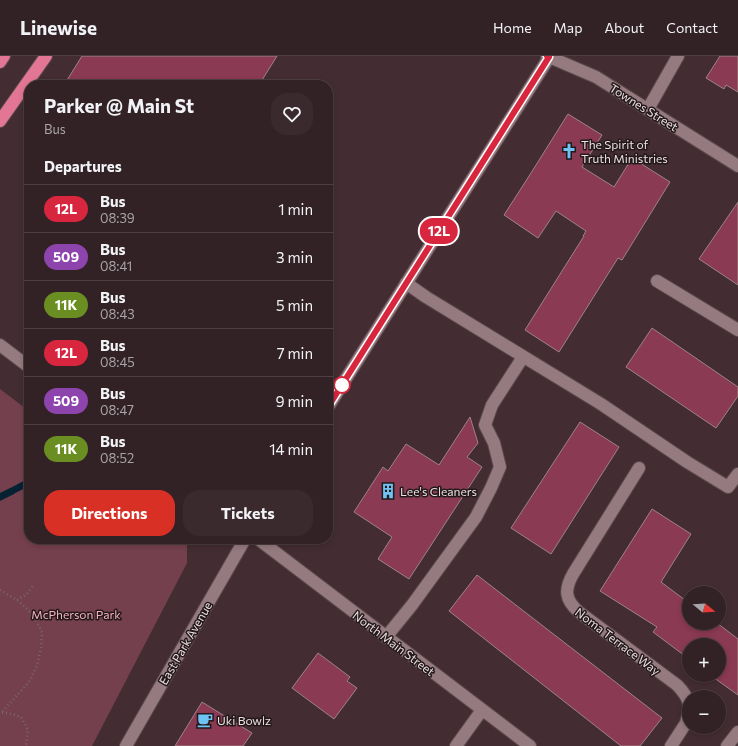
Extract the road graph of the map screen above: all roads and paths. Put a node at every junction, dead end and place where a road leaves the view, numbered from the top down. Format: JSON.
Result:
{"nodes":[{"id":1,"x":4,"y":56,"type":"edge"},
{"id":2,"x":46,"y":56,"type":"edge"},
{"id":3,"x":549,"y":56,"type":"edge"},
{"id":4,"x":678,"y":56,"type":"edge"},
{"id":5,"x":0,"y":62,"type":"edge"},
{"id":6,"x":29,"y":80,"type":"edge"},
{"id":7,"x":24,"y":87,"type":"edge"},
{"id":8,"x":648,"y":109,"type":"junction"},
{"id":9,"x":0,"y":121,"type":"edge"},
{"id":10,"x":738,"y":166,"type":"edge"},
{"id":11,"x":657,"y":280,"type":"dead end"},
{"id":12,"x":406,"y":283,"type":"junction"},
{"id":13,"x":738,"y":330,"type":"edge"},
{"id":14,"x":0,"y":345,"type":"edge"},
{"id":15,"x":523,"y":356,"type":"junction"},
{"id":16,"x":24,"y":362,"type":"edge"},
{"id":17,"x":333,"y":399,"type":"edge"},
{"id":18,"x":639,"y":468,"type":"dead end"},
{"id":19,"x":738,"y":474,"type":"edge"},
{"id":20,"x":242,"y":544,"type":"edge"},
{"id":21,"x":265,"y":544,"type":"edge"},
{"id":22,"x":33,"y":586,"type":"dead end"},
{"id":23,"x":0,"y":590,"type":"edge"},
{"id":24,"x":17,"y":600,"type":"junction"},
{"id":25,"x":386,"y":637,"type":"junction"},
{"id":26,"x":682,"y":691,"type":"edge"},
{"id":27,"x":482,"y":710,"type":"junction"},
{"id":28,"x":0,"y":712,"type":"edge"},
{"id":29,"x":682,"y":729,"type":"edge"},
{"id":30,"x":738,"y":732,"type":"edge"},
{"id":31,"x":24,"y":746,"type":"edge"},
{"id":32,"x":126,"y":746,"type":"edge"},
{"id":33,"x":456,"y":746,"type":"edge"},
{"id":34,"x":530,"y":746,"type":"edge"},
{"id":35,"x":671,"y":746,"type":"edge"},
{"id":36,"x":727,"y":746,"type":"edge"}],
"edges":[{"from":1,"to":5,"type":"highway"},
{"from":2,"to":6,"type":"highway"},
{"from":3,"to":8,"type":"street","name":"Townes Street"},
{"from":3,"to":12,"type":"street"},
{"from":4,"to":8,"type":"street"},
{"from":7,"to":9,"type":"highway"},
{"from":8,"to":10,"type":"street","name":"Townes Street"},
{"from":11,"to":13,"type":"street"},
{"from":12,"to":15,"type":"street"},
{"from":12,"to":17,"type":"street"},
{"from":14,"to":16,"type":"street"},
{"from":15,"to":19,"type":"street"},
{"from":15,"to":25,"type":"street"},
{"from":18,"to":26,"type":"street","name":"Noma Terrace Way"},
{"from":20,"to":32,"type":"street","name":"East Park Avenue"},
{"from":21,"to":25,"type":"street","name":"North Main Street"},
{"from":22,"to":24,"type":"path"},
{"from":23,"to":24,"type":"path"},
{"from":24,"to":28,"type":"path"},
{"from":25,"to":27,"type":"street","name":"North Main Street"},
{"from":27,"to":33,"type":"street"},
{"from":27,"to":34,"type":"street","name":"North Main Street"},
{"from":28,"to":31,"type":"path"},
{"from":29,"to":35,"type":"street"},
{"from":30,"to":36,"type":"street"}]}
